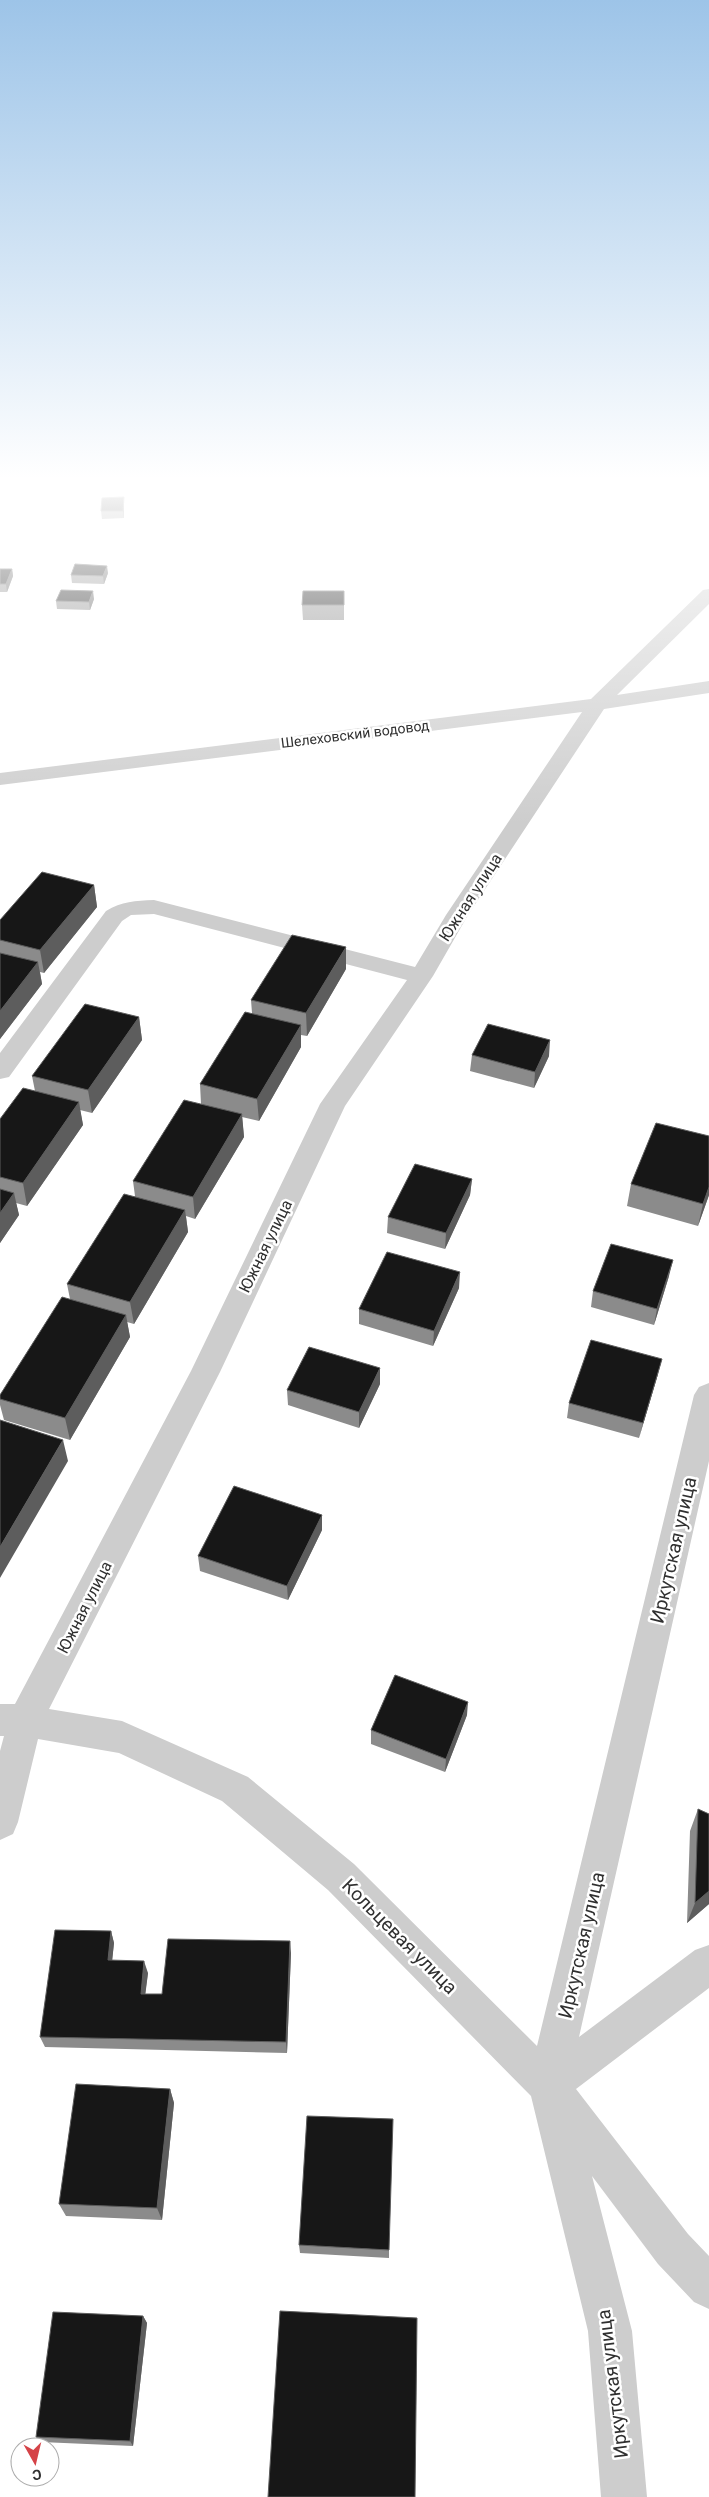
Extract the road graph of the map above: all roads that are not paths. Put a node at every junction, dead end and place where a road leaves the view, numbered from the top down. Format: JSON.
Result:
{"nodes":[{"id":1,"x":709,"y":594,"type":"edge"},
{"id":2,"x":709,"y":687,"type":"edge"},
{"id":3,"x":597,"y":704,"type":"junction"},
{"id":4,"x":0,"y":779,"type":"edge"},
{"id":5,"x":421,"y":976,"type":"junction"},
{"id":6,"x":0,"y":1071,"type":"edge"},
{"id":7,"x":709,"y":1395,"type":"edge"},
{"id":8,"x":13,"y":1720,"type":"edge"},
{"id":9,"x":0,"y":1822,"type":"edge"},
{"id":10,"x":709,"y":1964,"type":"edge"},
{"id":11,"x":548,"y":2085,"type":"junction"},
{"id":12,"x":709,"y":2287,"type":"edge"},
{"id":13,"x":624,"y":2497,"type":"edge"}],
"edges":[{"from":1,"to":3,"type":"street","name":"Южная улица"},
{"from":2,"to":3,"type":"street","name":"Шелеховский водовод"},
{"from":3,"to":4,"type":"street","name":"Шелеховский водовод"},
{"from":3,"to":5,"type":"street","name":"Южная улица"},
{"from":5,"to":6,"type":"street"},
{"from":5,"to":8,"type":"street","name":"Южная улица"},
{"from":7,"to":11,"type":"street","name":"Иркутская улица"},
{"from":8,"to":9,"type":"street","name":"Южная улица"},
{"from":8,"to":11,"type":"street","name":"Кольцевая улица"},
{"from":10,"to":11,"type":"street"},
{"from":11,"to":12,"type":"street","name":"Кольцевая улица"},
{"from":11,"to":13,"type":"street","name":"Иркутская улица"}]}
